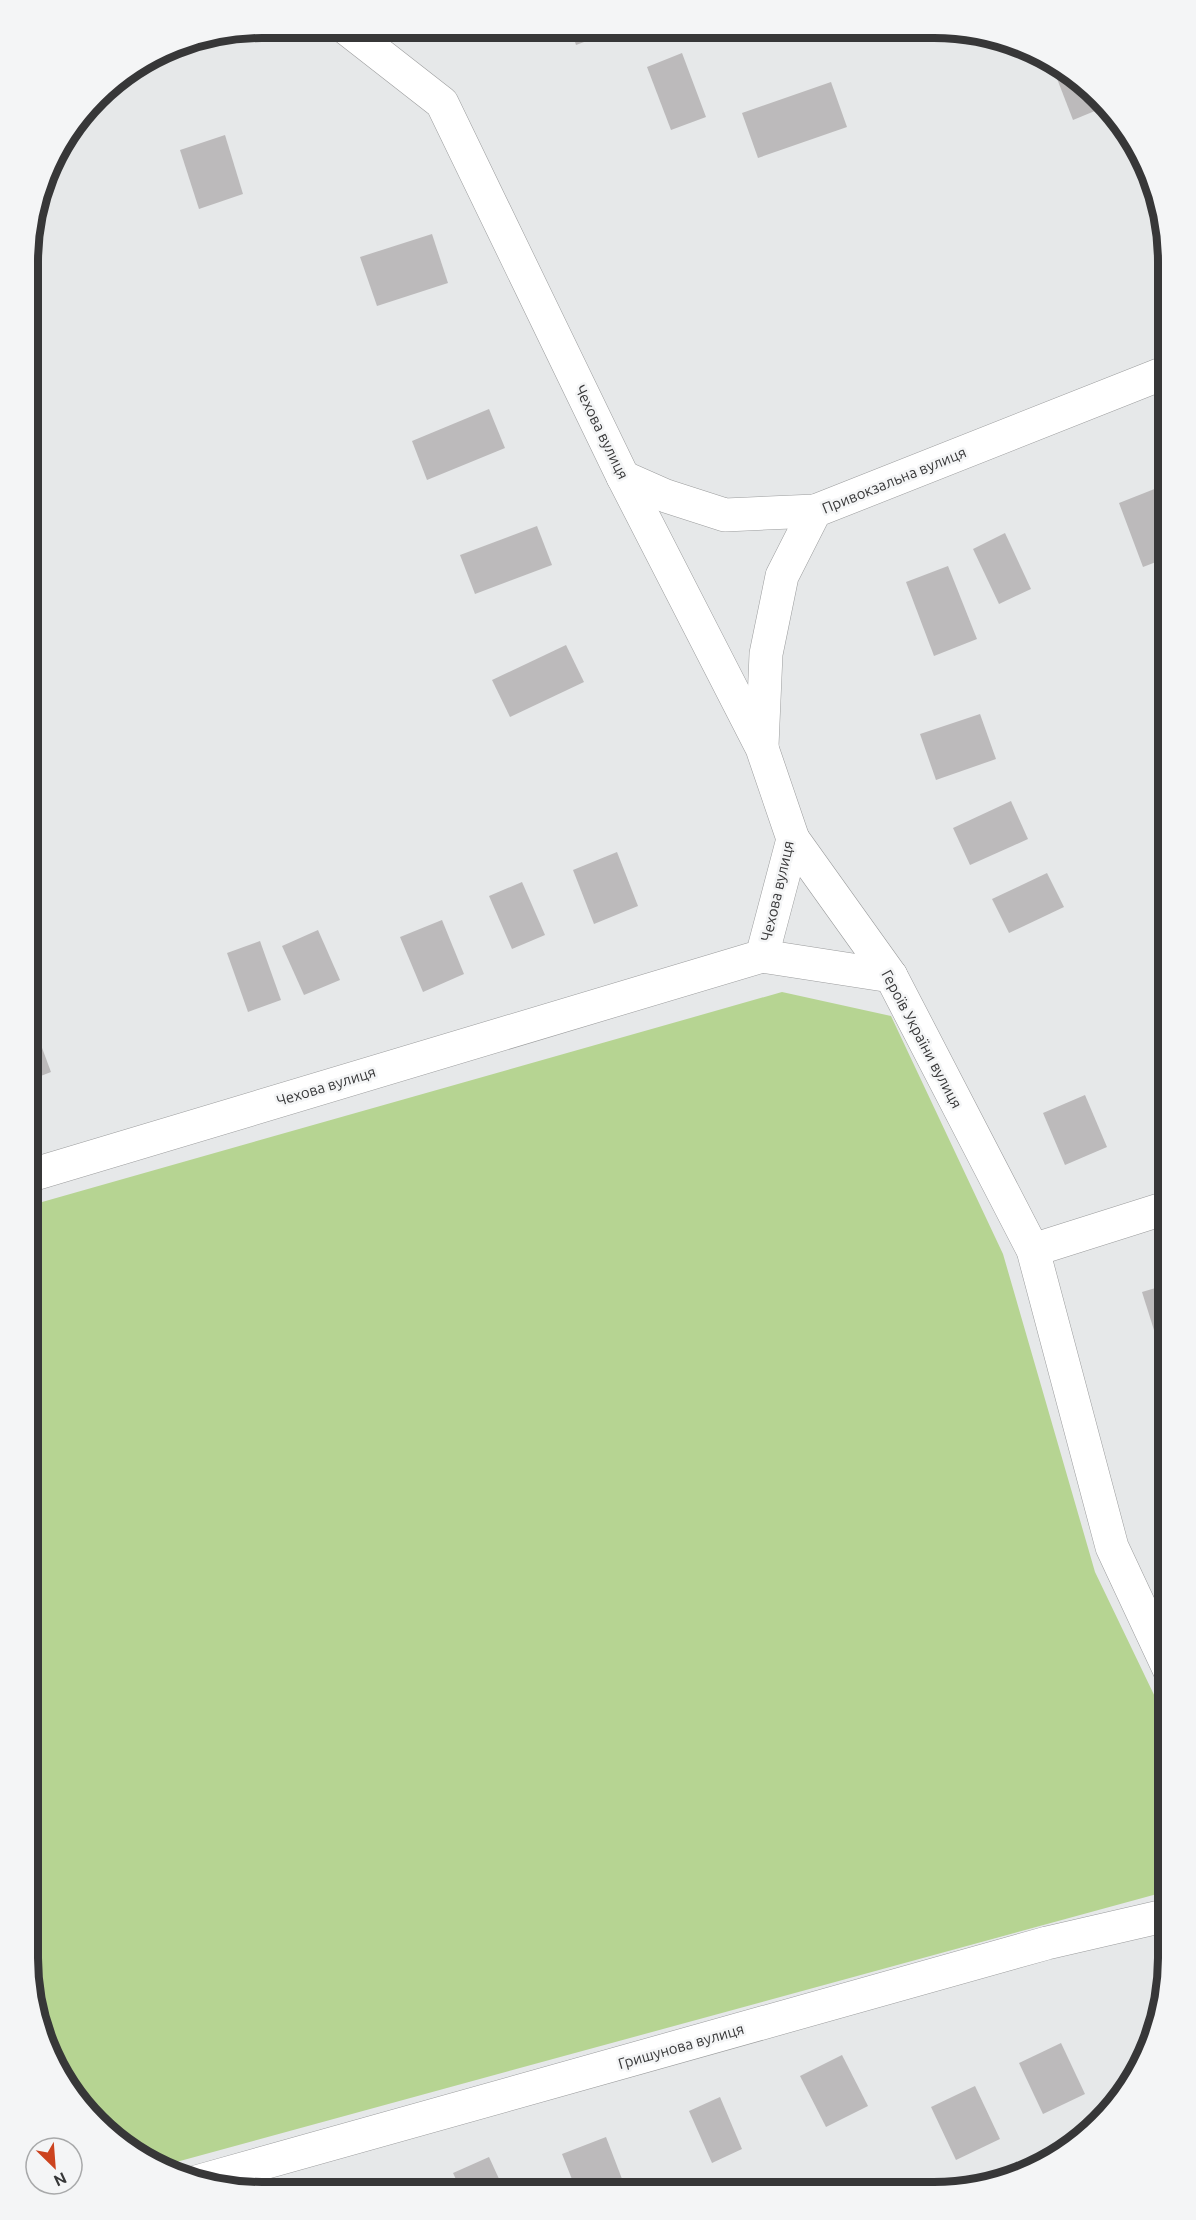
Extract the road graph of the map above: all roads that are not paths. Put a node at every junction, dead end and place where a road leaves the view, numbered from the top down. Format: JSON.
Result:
{"nodes":[{"id":1,"x":360,"y":38,"type":"edge"},
{"id":2,"x":1158,"y":375,"type":"edge"},
{"id":3,"x":623,"y":477,"type":"junction"},
{"id":4,"x":815,"y":511,"type":"junction"},
{"id":5,"x":762,"y":748,"type":"junction"},
{"id":6,"x":793,"y":839,"type":"junction"},
{"id":7,"x":762,"y":956,"type":"junction"},
{"id":8,"x":891,"y":976,"type":"junction"},
{"id":9,"x":38,"y":1173,"type":"edge"},
{"id":10,"x":1158,"y":1210,"type":"edge"},
{"id":11,"x":1033,"y":1250,"type":"junction"},
{"id":12,"x":1158,"y":1648,"type":"edge"},
{"id":13,"x":1158,"y":1917,"type":"edge"},
{"id":14,"x":214,"y":2177,"type":"edge"}],
"edges":[{"from":1,"to":3,"type":"street","name":"Чехова вулиця"},
{"from":2,"to":4,"type":"street","name":"Привокзальна вулиця"},
{"from":3,"to":4,"type":"street"},
{"from":3,"to":5,"type":"street","name":"Чехова вулиця"},
{"from":4,"to":5,"type":"street","name":"Привокзальна вулиця"},
{"from":5,"to":6,"type":"street","name":"Чехова вулиця"},
{"from":6,"to":7,"type":"street","name":"Чехова вулиця"},
{"from":6,"to":8,"type":"street","name":"Героїв України вулиця"},
{"from":7,"to":8,"type":"street"},
{"from":7,"to":9,"type":"street","name":"Чехова вулиця"},
{"from":8,"to":11,"type":"street","name":"Героїв України вулиця"},
{"from":10,"to":11,"type":"street"},
{"from":11,"to":12,"type":"street","name":"Героїв України вулиця"},
{"from":13,"to":14,"type":"street","name":"Гришунова вулиця"}]}
